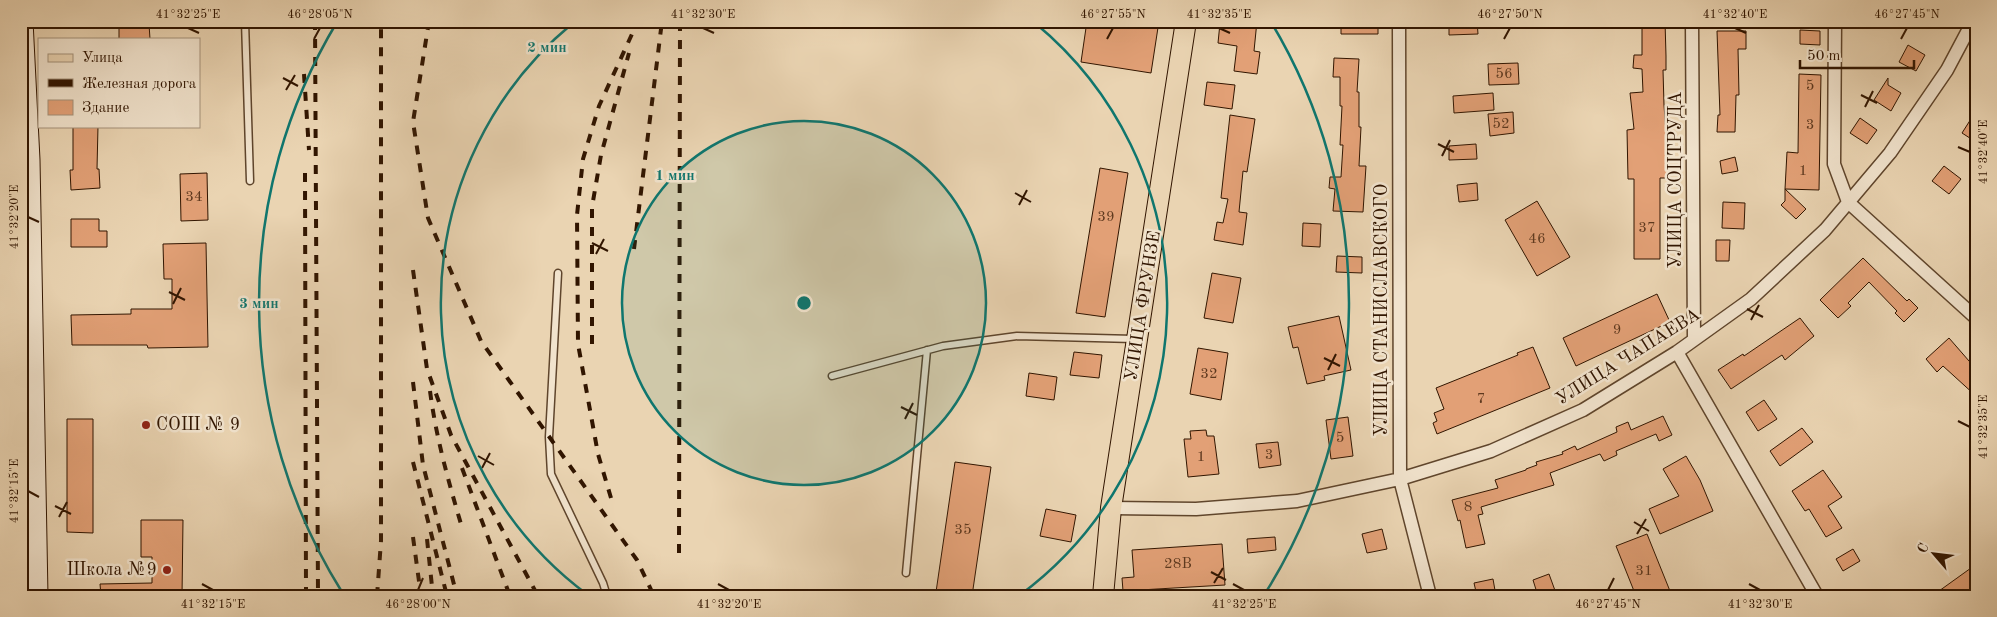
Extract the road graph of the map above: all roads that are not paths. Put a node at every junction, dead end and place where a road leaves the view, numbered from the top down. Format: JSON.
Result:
{"nodes":[{"id":1,"x":23,"y":21,"type":"edge"},
{"id":2,"x":245,"y":21,"type":"edge"},
{"id":3,"x":1186,"y":21,"type":"edge"},
{"id":4,"x":1399,"y":21,"type":"edge"},
{"id":5,"x":1692,"y":21,"type":"edge"},
{"id":6,"x":1834,"y":21,"type":"edge"},
{"id":7,"x":1973,"y":21,"type":"edge"},
{"id":8,"x":26,"y":160,"type":"edge"},
{"id":9,"x":250,"y":181,"type":"dead end"},
{"id":10,"x":1848,"y":202,"type":"junction"},
{"id":11,"x":558,"y":273,"type":"dead end"},
{"id":12,"x":1976,"y":318,"type":"edge"},
{"id":13,"x":1138,"y":339,"type":"junction"},
{"id":14,"x":1694,"y":340,"type":"junction"},
{"id":15,"x":927,"y":350,"type":"junction"},
{"id":16,"x":1676,"y":352,"type":"junction"},
{"id":17,"x":832,"y":376,"type":"dead end"},
{"id":18,"x":1400,"y":479,"type":"junction"},
{"id":19,"x":1111,"y":508,"type":"junction"},
{"id":20,"x":906,"y":573,"type":"dead end"},
{"id":21,"x":1104,"y":595,"type":"edge"},
{"id":22,"x":38,"y":596,"type":"edge"},
{"id":23,"x":607,"y":596,"type":"edge"},
{"id":24,"x":1430,"y":596,"type":"edge"},
{"id":25,"x":1817,"y":596,"type":"edge"}],
"edges":[{"from":1,"to":8,"type":"main road"},
{"from":2,"to":9,"type":"lane"},
{"from":3,"to":13,"type":"main road","name":"УЛИЦА ФРУНЗЕ"},
{"from":4,"to":18,"type":"street","name":"УЛИЦА СТАНИСЛАВСКОГО"},
{"from":5,"to":14,"type":"street","name":"УЛИЦА СОЦТРУДА"},
{"from":6,"to":10,"type":"street"},
{"from":7,"to":10,"type":"street","name":"УЛИЦА ЧАПАЕВА"},
{"from":8,"to":22,"type":"main road"},
{"from":10,"to":12,"type":"street"},
{"from":10,"to":14,"type":"street","name":"УЛИЦА ЧАПАЕВА"},
{"from":11,"to":23,"type":"lane"},
{"from":13,"to":15,"type":"lane"},
{"from":13,"to":19,"type":"main road","name":"УЛИЦА ФРУНЗЕ"},
{"from":14,"to":16,"type":"street","name":"УЛИЦА ЧАПАЕВА"},
{"from":15,"to":17,"type":"lane"},
{"from":15,"to":20,"type":"lane"},
{"from":16,"to":18,"type":"street","name":"УЛИЦА ЧАПАЕВА"},
{"from":16,"to":25,"type":"street"},
{"from":18,"to":19,"type":"street","name":"УЛИЦА ЧАПАЕВА"},
{"from":18,"to":24,"type":"street","name":"УЛИЦА СТАНИСЛАВСКОГО"},
{"from":19,"to":21,"type":"main road","name":"УЛИЦА ФРУНЗЕ"}]}
